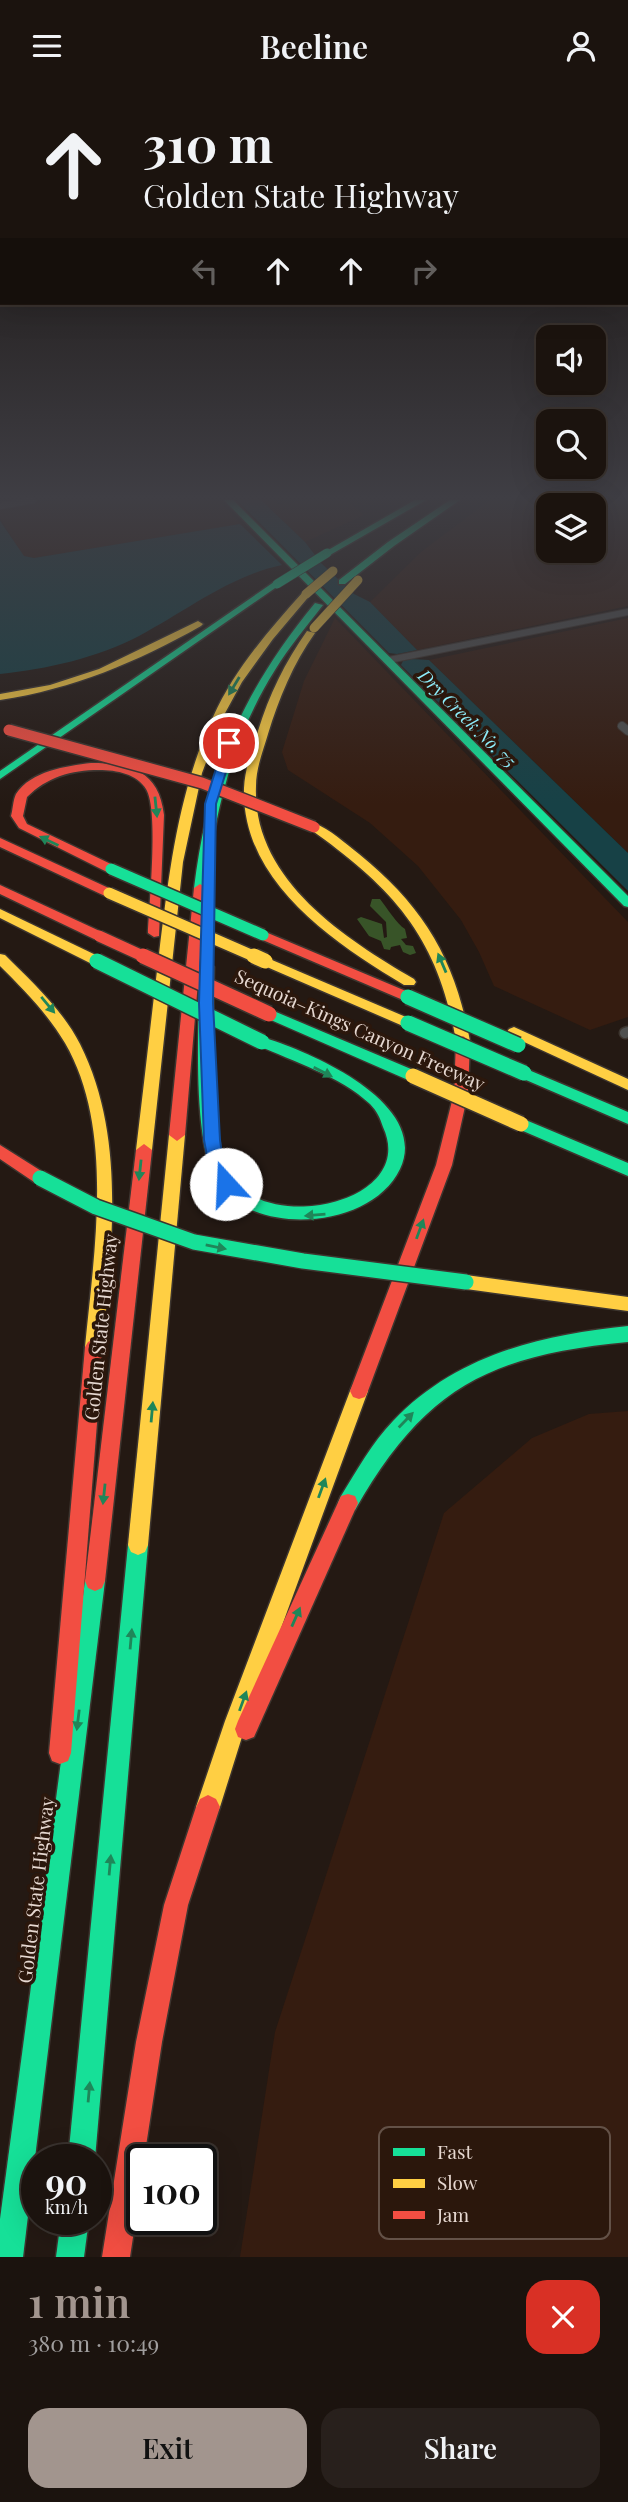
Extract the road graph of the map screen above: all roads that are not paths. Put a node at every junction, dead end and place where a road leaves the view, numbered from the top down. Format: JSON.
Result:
{"nodes":[{"id":1,"x":242,"y":601,"type":"edge"},
{"id":2,"x":249,"y":601,"type":"edge"},
{"id":3,"x":311,"y":601,"type":"edge"},
{"id":4,"x":311,"y":601,"type":"edge"},
{"id":5,"x":330,"y":601,"type":"edge"},
{"id":6,"x":333,"y":601,"type":"edge"},
{"id":7,"x":628,"y":612,"type":"edge"},
{"id":8,"x":393,"y":659,"type":"junction"},
{"id":9,"x":0,"y":697,"type":"edge"},
{"id":10,"x":4,"y":729,"type":"edge"},
{"id":11,"x":0,"y":776,"type":"edge"},
{"id":12,"x":210,"y":804,"type":"junction"},
{"id":13,"x":0,"y":842,"type":"edge"},
{"id":14,"x":0,"y":889,"type":"edge"},
{"id":15,"x":628,"y":903,"type":"edge"},
{"id":16,"x":0,"y":913,"type":"edge"},
{"id":17,"x":0,"y":958,"type":"edge"},
{"id":18,"x":409,"y":990,"type":"junction"},
{"id":19,"x":516,"y":1038,"type":"junction"},
{"id":20,"x":628,"y":1084,"type":"edge"},
{"id":21,"x":628,"y":1092,"type":"edge"},
{"id":22,"x":628,"y":1118,"type":"edge"},
{"id":23,"x":143,"y":1137,"type":"junction"},
{"id":24,"x":0,"y":1151,"type":"edge"},
{"id":25,"x":628,"y":1170,"type":"edge"},
{"id":26,"x":628,"y":1304,"type":"edge"},
{"id":27,"x":628,"y":1334,"type":"edge"},
{"id":28,"x":197,"y":1835,"type":"junction"},
{"id":29,"x":31,"y":2094,"type":"junction"},
{"id":30,"x":82,"y":2144,"type":"edge"},
{"id":31,"x":73,"y":2235,"type":"edge"},
{"id":32,"x":9,"y":2257,"type":"edge"},
{"id":33,"x":71,"y":2257,"type":"edge"},
{"id":34,"x":116,"y":2257,"type":"edge"}],
"edges":[{"from":1,"to":9,"type":"main road"},
{"from":2,"to":11,"type":"main road"},
{"from":3,"to":12,"type":"main road","name":"Golden State Highway"},
{"from":4,"to":23,"type":"main road","name":"Golden State Highway","one_way":true},
{"from":5,"to":18,"type":"main road","bridge":true},
{"from":6,"to":8,"type":"main road"},
{"from":7,"to":8,"type":"street"},
{"from":8,"to":15,"type":"main road"},
{"from":28,"to":10,"type":"main road","one_way":true,"bridge":true},
{"from":16,"to":12,"type":"main road","one_way":true,"bridge":true},
{"from":30,"to":12,"type":"main road","name":"Golden State Highway","one_way":true},
{"from":13,"to":22,"type":"main road","name":"Sequoia–Kings Canyon Freeway","bridge":true},
{"from":14,"to":25,"type":"main road","name":"Sequoia–Kings Canyon Freeway","bridge":true},
{"from":17,"to":29,"type":"main road","one_way":true},
{"from":18,"to":19,"type":"main road","bridge":true},
{"from":18,"to":23,"type":"main road","one_way":true,"bridge":true},
{"from":19,"to":20,"type":"main road"},
{"from":19,"to":21,"type":"main road"},
{"from":23,"to":29,"type":"main road","name":"Golden State Highway","one_way":true},
{"from":24,"to":26,"type":"main road","one_way":true,"bridge":true},
{"from":28,"to":27,"type":"main road","one_way":true},
{"from":28,"to":34,"type":"main road"},
{"from":29,"to":32,"type":"main road","name":"Golden State Highway"},
{"from":31,"to":33,"type":"main road"}]}
